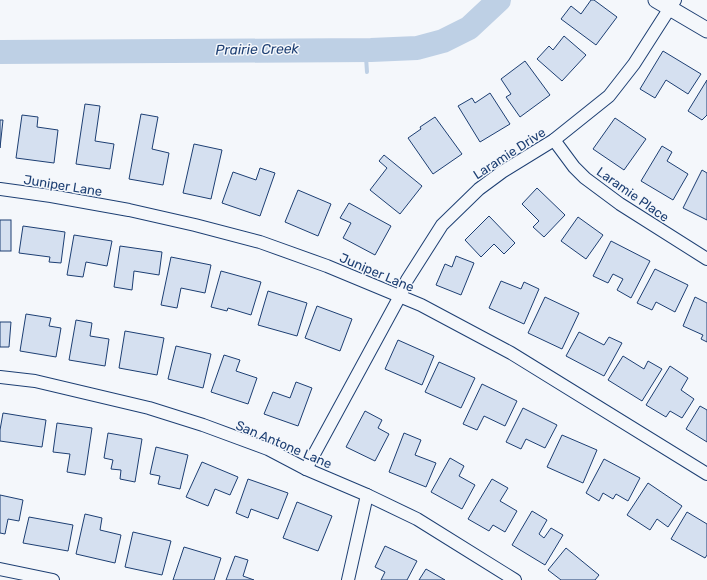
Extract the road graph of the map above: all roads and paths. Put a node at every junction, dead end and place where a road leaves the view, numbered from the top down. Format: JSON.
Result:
{"nodes":[{"id":1,"x":656,"y":0,"type":"edge"},
{"id":2,"x":672,"y":4,"type":"edge"},
{"id":3,"x":707,"y":30,"type":"edge"},
{"id":4,"x":554,"y":140,"type":"junction"},
{"id":5,"x":0,"y":189,"type":"edge"},
{"id":6,"x":707,"y":259,"type":"edge"},
{"id":7,"x":400,"y":296,"type":"junction"},
{"id":8,"x":0,"y":377,"type":"edge"},
{"id":9,"x":306,"y":469,"type":"junction"},
{"id":10,"x":707,"y":474,"type":"edge"},
{"id":11,"x":367,"y":495,"type":"junction"},
{"id":12,"x":0,"y":568,"type":"edge"},
{"id":13,"x":53,"y":580,"type":"edge"},
{"id":14,"x":348,"y":580,"type":"edge"},
{"id":15,"x":515,"y":580,"type":"edge"}],
"edges":[{"from":1,"to":2,"type":"street"},
{"from":2,"to":3,"type":"street"},
{"from":2,"to":4,"type":"street","name":"Laramie Drive"},
{"from":4,"to":6,"type":"street","name":"Laramie Place"},
{"from":4,"to":7,"type":"street","name":"Laramie Drive"},
{"from":5,"to":7,"type":"street","name":"Juniper Lane"},
{"from":7,"to":9,"type":"street","name":"Laramie Drive"},
{"from":7,"to":10,"type":"street","name":"Juniper Lane"},
{"from":8,"to":9,"type":"street","name":"San Antone Lane"},
{"from":9,"to":11,"type":"street","name":"San Antone Lane"},
{"from":11,"to":14,"type":"street"},
{"from":11,"to":15,"type":"street","name":"San Antone Lane"},
{"from":12,"to":13,"type":"street"}]}
